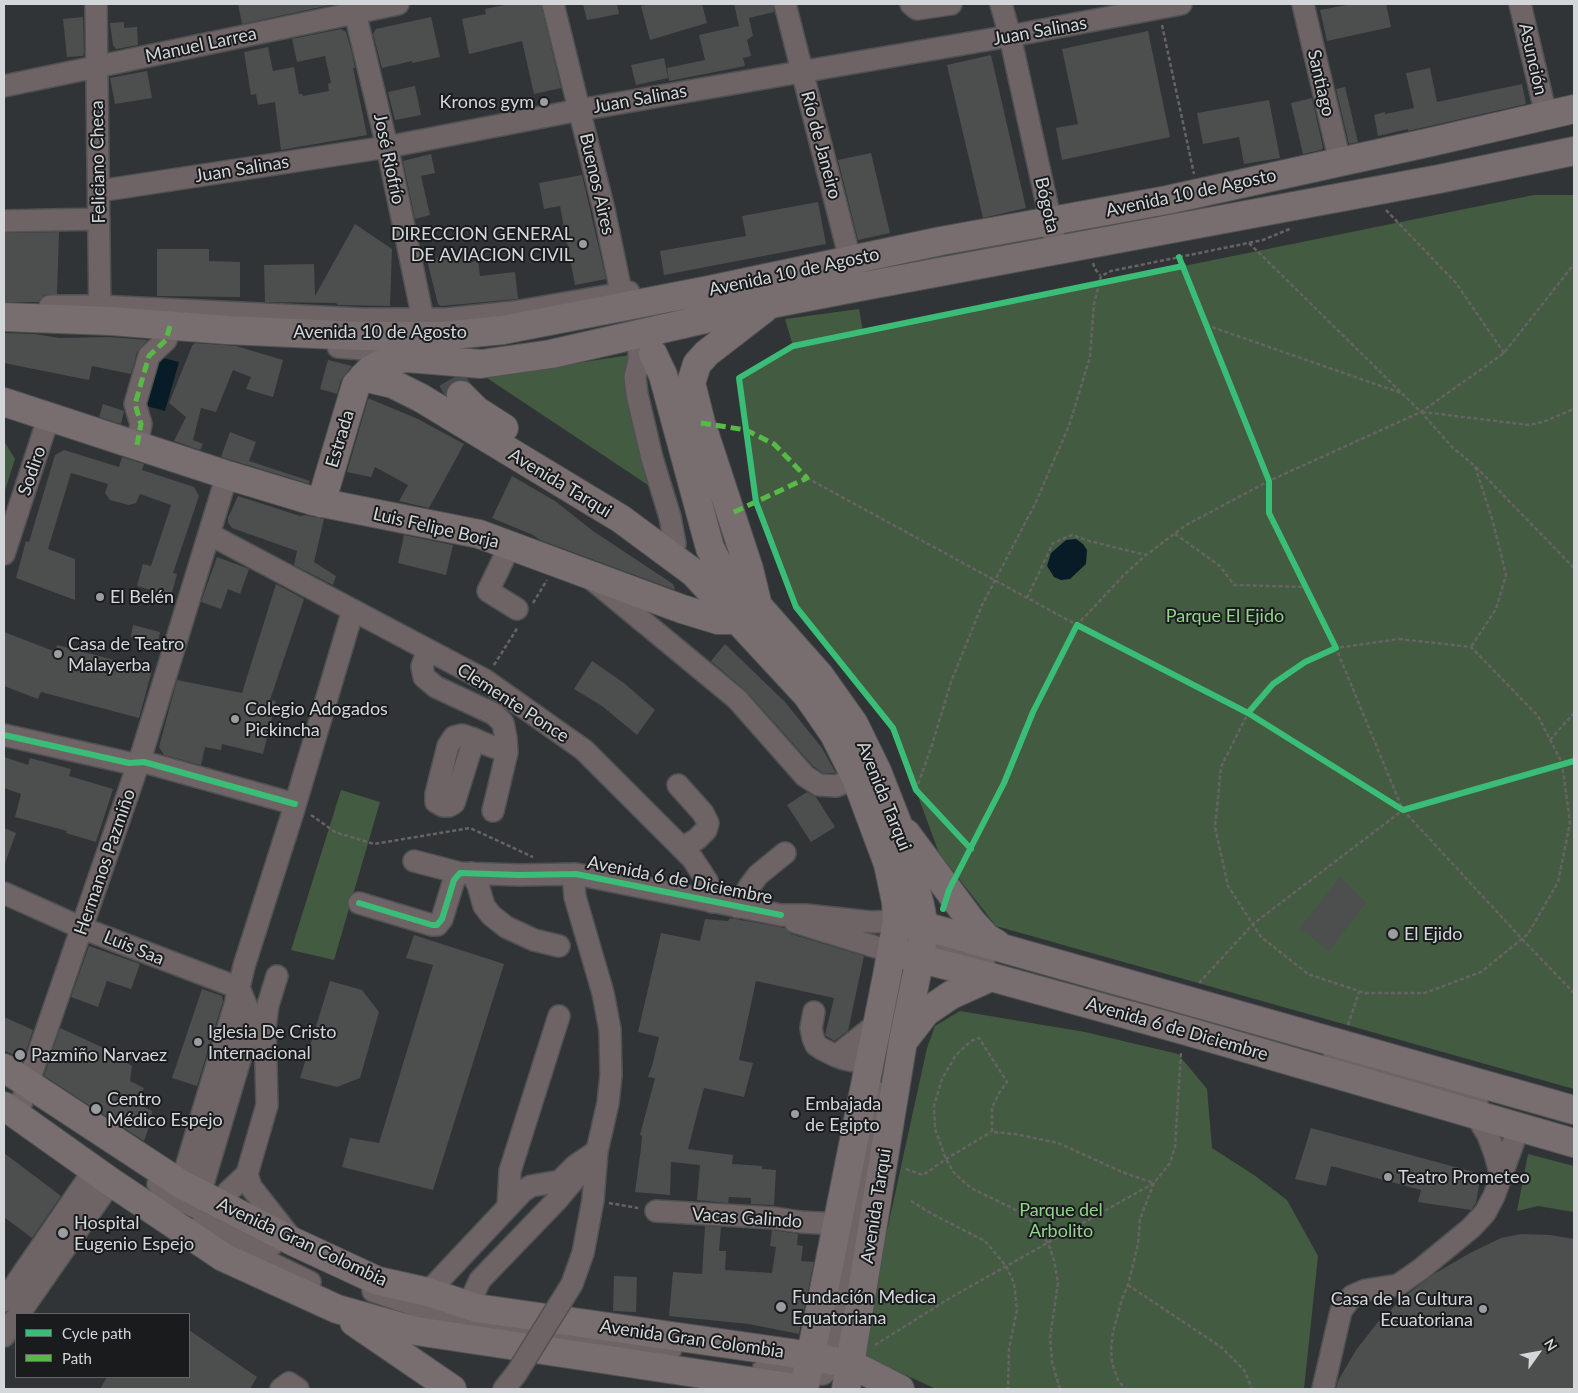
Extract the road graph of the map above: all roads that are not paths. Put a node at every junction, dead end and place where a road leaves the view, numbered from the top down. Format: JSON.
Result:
{"nodes":[{"id":1,"x":96,"y":4,"type":"edge"},
{"id":2,"x":398,"y":4,"type":"edge"},
{"id":3,"x":553,"y":4,"type":"edge"},
{"id":4,"x":784,"y":4,"type":"edge"},
{"id":5,"x":911,"y":4,"type":"edge"},
{"id":6,"x":951,"y":4,"type":"edge"},
{"id":7,"x":1001,"y":4,"type":"edge"},
{"id":8,"x":1182,"y":4,"type":"edge"},
{"id":9,"x":1303,"y":4,"type":"edge"},
{"id":10,"x":1520,"y":4,"type":"edge"},
{"id":11,"x":354,"y":8,"type":"edge"},
{"id":12,"x":1147,"y":11,"type":"edge"},
{"id":13,"x":1005,"y":37,"type":"junction"},
{"id":14,"x":96,"y":66,"type":"junction"},
{"id":15,"x":802,"y":71,"type":"junction"},
{"id":16,"x":4,"y":86,"type":"edge"},
{"id":17,"x":1574,"y":109,"type":"edge"},
{"id":18,"x":579,"y":110,"type":"junction"},
{"id":19,"x":1546,"y":115,"type":"junction"},
{"id":20,"x":1574,"y":118,"type":"edge"},
{"id":21,"x":1574,"y":132,"type":"edge"},
{"id":22,"x":1574,"y":140,"type":"edge"},
{"id":23,"x":387,"y":146,"type":"junction"},
{"id":24,"x":1392,"y":150,"type":"junction"},
{"id":25,"x":1574,"y":151,"type":"edge"},
{"id":26,"x":1340,"y":162,"type":"junction"},
{"id":27,"x":1464,"y":174,"type":"junction"},
{"id":28,"x":99,"y":191,"type":"junction"},
{"id":29,"x":1389,"y":196,"type":"junction"},
{"id":30,"x":99,"y":219,"type":"junction"},
{"id":31,"x":1044,"y":219,"type":"junction"},
{"id":32,"x":4,"y":221,"type":"edge"},
{"id":33,"x":1057,"y":250,"type":"junction"},
{"id":34,"x":850,"y":255,"type":"junction"},
{"id":35,"x":857,"y":287,"type":"junction"},
{"id":36,"x":623,"y":300,"type":"junction"},
{"id":37,"x":4,"y":306,"type":"edge"},
{"id":38,"x":762,"y":311,"type":"junction"},
{"id":39,"x":99,"y":313,"type":"junction"},
{"id":40,"x":422,"y":314,"type":"dead end"},
{"id":41,"x":4,"y":317,"type":"edge"},
{"id":42,"x":4,"y":327,"type":"edge"},
{"id":43,"x":169,"y":330,"type":"junction"},
{"id":44,"x":593,"y":331,"type":"dead end"},
{"id":45,"x":359,"y":336,"type":"junction"},
{"id":46,"x":646,"y":349,"type":"junction"},
{"id":47,"x":407,"y":358,"type":"junction"},
{"id":48,"x":363,"y":377,"type":"junction"},
{"id":49,"x":461,"y":395,"type":"tunnel mouth"},
{"id":50,"x":4,"y":402,"type":"edge"},
{"id":51,"x":49,"y":416,"type":"junction"},
{"id":52,"x":137,"y":445,"type":"junction"},
{"id":53,"x":227,"y":475,"type":"junction"},
{"id":54,"x":321,"y":503,"type":"junction"},
{"id":55,"x":209,"y":534,"type":"junction"},
{"id":56,"x":508,"y":544,"type":"junction"},
{"id":57,"x":675,"y":544,"type":"junction"},
{"id":58,"x":4,"y":554,"type":"edge"},
{"id":59,"x":694,"y":573,"type":"junction"},
{"id":60,"x":586,"y":574,"type":"junction"},
{"id":61,"x":517,"y":609,"type":"dead end"},
{"id":62,"x":353,"y":610,"type":"junction"},
{"id":63,"x":748,"y":613,"type":"junction"},
{"id":64,"x":428,"y":651,"type":"junction"},
{"id":65,"x":4,"y":736,"type":"edge"},
{"id":66,"x":474,"y":739,"type":"dead end"},
{"id":67,"x":507,"y":752,"type":"junction"},
{"id":68,"x":139,"y":762,"type":"junction"},
{"id":69,"x":856,"y":778,"type":"junction"},
{"id":70,"x":678,"y":785,"type":"dead end"},
{"id":71,"x":295,"y":804,"type":"junction"},
{"id":72,"x":493,"y":811,"type":"dead end"},
{"id":73,"x":898,"y":822,"type":"junction"},
{"id":74,"x":682,"y":848,"type":"junction"},
{"id":75,"x":785,"y":853,"type":"dead end"},
{"id":76,"x":414,"y":862,"type":"dead end"},
{"id":77,"x":466,"y":873,"type":"junction"},
{"id":78,"x":573,"y":875,"type":"junction"},
{"id":79,"x":4,"y":893,"type":"edge"},
{"id":80,"x":712,"y":902,"type":"junction"},
{"id":81,"x":359,"y":903,"type":"dead end"},
{"id":82,"x":738,"y":907,"type":"junction"},
{"id":83,"x":781,"y":915,"type":"junction"},
{"id":84,"x":897,"y":921,"type":"junction"},
{"id":85,"x":82,"y":928,"type":"junction"},
{"id":86,"x":559,"y":946,"type":"dead end"},
{"id":87,"x":913,"y":946,"type":"junction"},
{"id":88,"x":1009,"y":951,"type":"junction"},
{"id":89,"x":277,"y":976,"type":"dead end"},
{"id":90,"x":991,"y":977,"type":"junction"},
{"id":91,"x":239,"y":988,"type":"junction"},
{"id":92,"x":814,"y":1012,"type":"dead end"},
{"id":93,"x":559,"y":1016,"type":"dead end"},
{"id":94,"x":878,"y":1023,"type":"junction"},
{"id":95,"x":902,"y":1041,"type":"junction"},
{"id":96,"x":836,"y":1056,"type":"junction"},
{"id":97,"x":870,"y":1064,"type":"junction"},
{"id":98,"x":4,"y":1068,"type":"edge"},
{"id":99,"x":14,"y":1093,"type":"edge"},
{"id":100,"x":1574,"y":1110,"type":"edge"},
{"id":101,"x":1476,"y":1115,"type":"junction"},
{"id":102,"x":1574,"y":1117,"type":"edge"},
{"id":103,"x":1519,"y":1127,"type":"junction"},
{"id":104,"x":1574,"y":1133,"type":"edge"},
{"id":105,"x":1574,"y":1143,"type":"edge"},
{"id":106,"x":596,"y":1152,"type":"junction"},
{"id":107,"x":247,"y":1174,"type":"junction"},
{"id":108,"x":102,"y":1176,"type":"junction"},
{"id":109,"x":1501,"y":1176,"type":"junction"},
{"id":110,"x":200,"y":1194,"type":"junction"},
{"id":111,"x":508,"y":1207,"type":"junction"},
{"id":112,"x":656,"y":1211,"type":"road end"},
{"id":113,"x":838,"y":1224,"type":"junction"},
{"id":114,"x":294,"y":1242,"type":"junction"},
{"id":115,"x":4,"y":1301,"type":"edge"},
{"id":116,"x":476,"y":1308,"type":"junction"},
{"id":117,"x":337,"y":1309,"type":"junction"},
{"id":118,"x":422,"y":1312,"type":"junction"},
{"id":119,"x":20,"y":1313,"type":"edge"},
{"id":120,"x":15,"y":1320,"type":"edge"},
{"id":121,"x":4,"y":1336,"type":"edge"},
{"id":122,"x":811,"y":1374,"type":"edge"},
{"id":123,"x":510,"y":1381,"type":"edge"},
{"id":124,"x":281,"y":1389,"type":"edge"},
{"id":125,"x":298,"y":1389,"type":"edge"},
{"id":126,"x":452,"y":1389,"type":"edge"},
{"id":127,"x":900,"y":1389,"type":"edge"},
{"id":128,"x":1323,"y":1389,"type":"edge"}],
"edges":[{"from":1,"to":14,"type":"street","name":"Feliciano Checa"},
{"from":2,"to":11,"type":"street","name":"Manuel Larrea"},
{"from":3,"to":18,"type":"street","name":"Buenos Aires"},
{"from":4,"to":15,"type":"street","name":"Río de Janeiro"},
{"from":5,"to":6,"type":"street"},
{"from":7,"to":13,"type":"street","name":"Bógota"},
{"from":8,"to":12,"type":"street","name":"Juan Salinas"},
{"from":9,"to":26,"type":"street","name":"Santiago"},
{"from":10,"to":19,"type":"street","name":"Asunción"},
{"from":11,"to":14,"type":"street","name":"Manuel Larrea"},
{"from":11,"to":23,"type":"street","name":"José Riofrío"},
{"from":12,"to":13,"type":"street","name":"Juan Salinas"},
{"from":13,"to":15,"type":"street","name":"Juan Salinas"},
{"from":13,"to":31,"type":"street","name":"Bógota"},
{"from":14,"to":16,"type":"street","name":"Manuel Larrea"},
{"from":14,"to":28,"type":"street","name":"Feliciano Checa"},
{"from":15,"to":18,"type":"street","name":"Juan Salinas"},
{"from":15,"to":34,"type":"street","name":"Río de Janeiro"},
{"from":17,"to":19,"type":"main road","name":"Avenida 10 de Agosto"},
{"from":18,"to":23,"type":"street","name":"Juan Salinas"},
{"from":18,"to":36,"type":"street","name":"Buenos Aires"},
{"from":19,"to":24,"type":"main road","name":"Avenida 10 de Agosto"},
{"from":20,"to":24,"type":"street"},
{"from":21,"to":24,"type":"main road"},
{"from":22,"to":27,"type":"street"},
{"from":23,"to":28,"type":"street","name":"Juan Salinas"},
{"from":23,"to":40,"type":"street","name":"José Riofrío"},
{"from":24,"to":26,"type":"main road","name":"Avenida 10 de Agosto"},
{"from":24,"to":29,"type":"main road"},
{"from":25,"to":27,"type":"main road","name":"Avenida 10 de Agosto"},
{"from":26,"to":31,"type":"main road","name":"Avenida 10 de Agosto"},
{"from":27,"to":29,"type":"main road","name":"Avenida 10 de Agosto"},
{"from":27,"to":38,"type":"street"},
{"from":28,"to":30,"type":"street","name":"Feliciano Checa"},
{"from":29,"to":33,"type":"main road","name":"Avenida 10 de Agosto"},
{"from":30,"to":32,"type":"street"},
{"from":30,"to":39,"type":"street","name":"Feliciano Checa"},
{"from":31,"to":33,"type":"street","name":"Bógota"},
{"from":31,"to":34,"type":"main road","name":"Avenida 10 de Agosto"},
{"from":33,"to":35,"type":"main road","name":"Avenida 10 de Agosto"},
{"from":34,"to":35,"type":"street","name":"Río de Janeiro"},
{"from":34,"to":36,"type":"main road","name":"Avenida 10 de Agosto"},
{"from":35,"to":38,"type":"main road","name":"Avenida 10 de Agosto"},
{"from":36,"to":39,"type":"street"},
{"from":36,"to":45,"type":"main road","name":"Avenida 10 de Agosto"},
{"from":37,"to":39,"type":"street"},
{"from":38,"to":46,"type":"street"},
{"from":38,"to":47,"type":"main road","name":"Avenida 10 de Agosto"},
{"from":38,"to":63,"type":"main road","name":"Avenida Tarqui"},
{"from":39,"to":41,"type":"main road","name":"Avenida 10 de Agosto"},
{"from":39,"to":43,"type":"main road","name":"Avenida 10 de Agosto"},
{"from":42,"to":43,"type":"street"},
{"from":43,"to":45,"type":"main road","name":"Avenida 10 de Agosto"},
{"from":43,"to":47,"type":"street"},
{"from":43,"to":52,"type":"street"},
{"from":44,"to":45,"type":"main road"},
{"from":46,"to":47,"type":"street"},
{"from":46,"to":57,"type":"street"},
{"from":46,"to":63,"type":"main road"},
{"from":47,"to":48,"type":"main road","name":"Avenida 10 de Agosto"},
{"from":48,"to":54,"type":"main road","name":"Estrada"},
{"from":48,"to":59,"type":"main road","name":"Avenida Tarqui"},
{"from":49,"to":57,"type":"main road"},
{"from":50,"to":51,"type":"main road","name":"Luis Felipe Borja"},
{"from":51,"to":52,"type":"main road","name":"Luis Felipe Borja"},
{"from":51,"to":58,"type":"street","name":"Sodiro"},
{"from":52,"to":53,"type":"main road","name":"Luis Felipe Borja"},
{"from":53,"to":54,"type":"main road","name":"Luis Felipe Borja"},
{"from":53,"to":55,"type":"street","name":"Hermanos Pazmiño"},
{"from":54,"to":56,"type":"main road","name":"Luis Felipe Borja"},
{"from":55,"to":62,"type":"street","name":"Clemente Ponce"},
{"from":55,"to":68,"type":"street","name":"Hermanos Pazmiño"},
{"from":56,"to":60,"type":"main road","name":"Luis Felipe Borja"},
{"from":56,"to":61,"type":"street"},
{"from":57,"to":59,"type":"main road"},
{"from":59,"to":63,"type":"main road","name":"Avenida Tarqui"},
{"from":60,"to":63,"type":"main road"},
{"from":60,"to":69,"type":"street","name":"Luis Felipe Borja"},
{"from":62,"to":64,"type":"street","name":"Clemente Ponce"},
{"from":62,"to":71,"type":"street"},
{"from":63,"to":69,"type":"main road","name":"Avenida Tarqui"},
{"from":63,"to":73,"type":"main road","name":"Avenida Tarqui"},
{"from":64,"to":67,"type":"street"},
{"from":64,"to":74,"type":"street","name":"Clemente Ponce"},
{"from":65,"to":68,"type":"street"},
{"from":66,"to":67,"type":"street"},
{"from":67,"to":72,"type":"street"},
{"from":68,"to":71,"type":"street"},
{"from":68,"to":85,"type":"street","name":"Hermanos Pazmiño"},
{"from":69,"to":84,"type":"main road","name":"Avenida Tarqui"},
{"from":70,"to":74,"type":"street"},
{"from":71,"to":91,"type":"street"},
{"from":73,"to":87,"type":"main road","name":"Avenida Tarqui"},
{"from":73,"to":88,"type":"main road"},
{"from":74,"to":80,"type":"street","name":"Clemente Ponce"},
{"from":75,"to":82,"type":"street"},
{"from":76,"to":77,"type":"street","name":"Avenida 6 de Diciembre"},
{"from":77,"to":78,"type":"street","name":"Avenida 6 de Diciembre"},
{"from":77,"to":81,"type":"street"},
{"from":77,"to":86,"type":"street"},
{"from":78,"to":80,"type":"street","name":"Avenida 6 de Diciembre"},
{"from":78,"to":106,"type":"street"},
{"from":79,"to":85,"type":"street","name":"Luis Saa"},
{"from":80,"to":82,"type":"street","name":"Avenida 6 de Diciembre"},
{"from":82,"to":83,"type":"street","name":"Avenida 6 de Diciembre"},
{"from":83,"to":84,"type":"street","name":"Avenida 6 de Diciembre"},
{"from":83,"to":87,"type":"street","name":"Avenida 6 de Diciembre"},
{"from":84,"to":87,"type":"main road","name":"Avenida 6 de Diciembre"},
{"from":85,"to":91,"type":"street","name":"Luis Saa"},
{"from":85,"to":99,"type":"street","name":"Hermanos Pazmiño"},
{"from":87,"to":88,"type":"main road","name":"Avenida 6 de Diciembre"},
{"from":87,"to":90,"type":"main road","name":"Avenida 6 de Diciembre"},
{"from":87,"to":94,"type":"main road","name":"Avenida Tarqui"},
{"from":87,"to":95,"type":"main road","name":"Avenida Tarqui"},
{"from":87,"to":102,"type":"street"},
{"from":87,"to":104,"type":"street"},
{"from":87,"to":122,"type":"street"},
{"from":88,"to":100,"type":"main road","name":"Avenida 6 de Diciembre"},
{"from":89,"to":107,"type":"street"},
{"from":90,"to":95,"type":"main road"},
{"from":90,"to":101,"type":"main road","name":"Avenida 6 de Diciembre"},
{"from":91,"to":110,"type":"street"},
{"from":92,"to":96,"type":"street"},
{"from":93,"to":111,"type":"street"},
{"from":94,"to":96,"type":"street"},
{"from":94,"to":97,"type":"main road","name":"Avenida Tarqui"},
{"from":95,"to":122,"type":"main road","name":"Avenida Tarqui"},
{"from":96,"to":97,"type":"street"},
{"from":97,"to":113,"type":"main road","name":"Avenida Tarqui"},
{"from":98,"to":99,"type":"main road","name":"Avenida Gran Colombia"},
{"from":99,"to":108,"type":"main road","name":"Avenida Gran Colombia"},
{"from":99,"to":110,"type":"main road","name":"Avenida Gran Colombia"},
{"from":99,"to":118,"type":"street"},
{"from":101,"to":103,"type":"main road","name":"Avenida 6 de Diciembre"},
{"from":101,"to":109,"type":"street"},
{"from":103,"to":105,"type":"main road","name":"Avenida 6 de Diciembre"},
{"from":103,"to":109,"type":"street"},
{"from":106,"to":111,"type":"street"},
{"from":106,"to":116,"type":"street"},
{"from":106,"to":123,"type":"street","bridge":true},
{"from":107,"to":110,"type":"street"},
{"from":107,"to":114,"type":"street"},
{"from":108,"to":115,"type":"street"},
{"from":108,"to":117,"type":"main road","name":"Avenida Gran Colombia"},
{"from":108,"to":119,"type":"street"},
{"from":109,"to":128,"type":"street"},
{"from":110,"to":114,"type":"main road","name":"Avenida Gran Colombia"},
{"from":111,"to":118,"type":"street"},
{"from":112,"to":113,"type":"street","name":"Vacas Galindo"},
{"from":113,"to":122,"type":"main road","name":"Avenida Tarqui"},
{"from":114,"to":118,"type":"main road","name":"Avenida Gran Colombia"},
{"from":116,"to":118,"type":"main road","name":"Avenida Gran Colombia"},
{"from":116,"to":122,"type":"main road","name":"Avenida Gran Colombia"},
{"from":117,"to":118,"type":"main road","name":"Avenida Gran Colombia"},
{"from":117,"to":126,"type":"main road"},
{"from":118,"to":122,"type":"main road","name":"Avenida Gran Colombia"},
{"from":120,"to":121,"type":"street"},
{"from":122,"to":127,"type":"main road"},
{"from":124,"to":125,"type":"street"}]}
